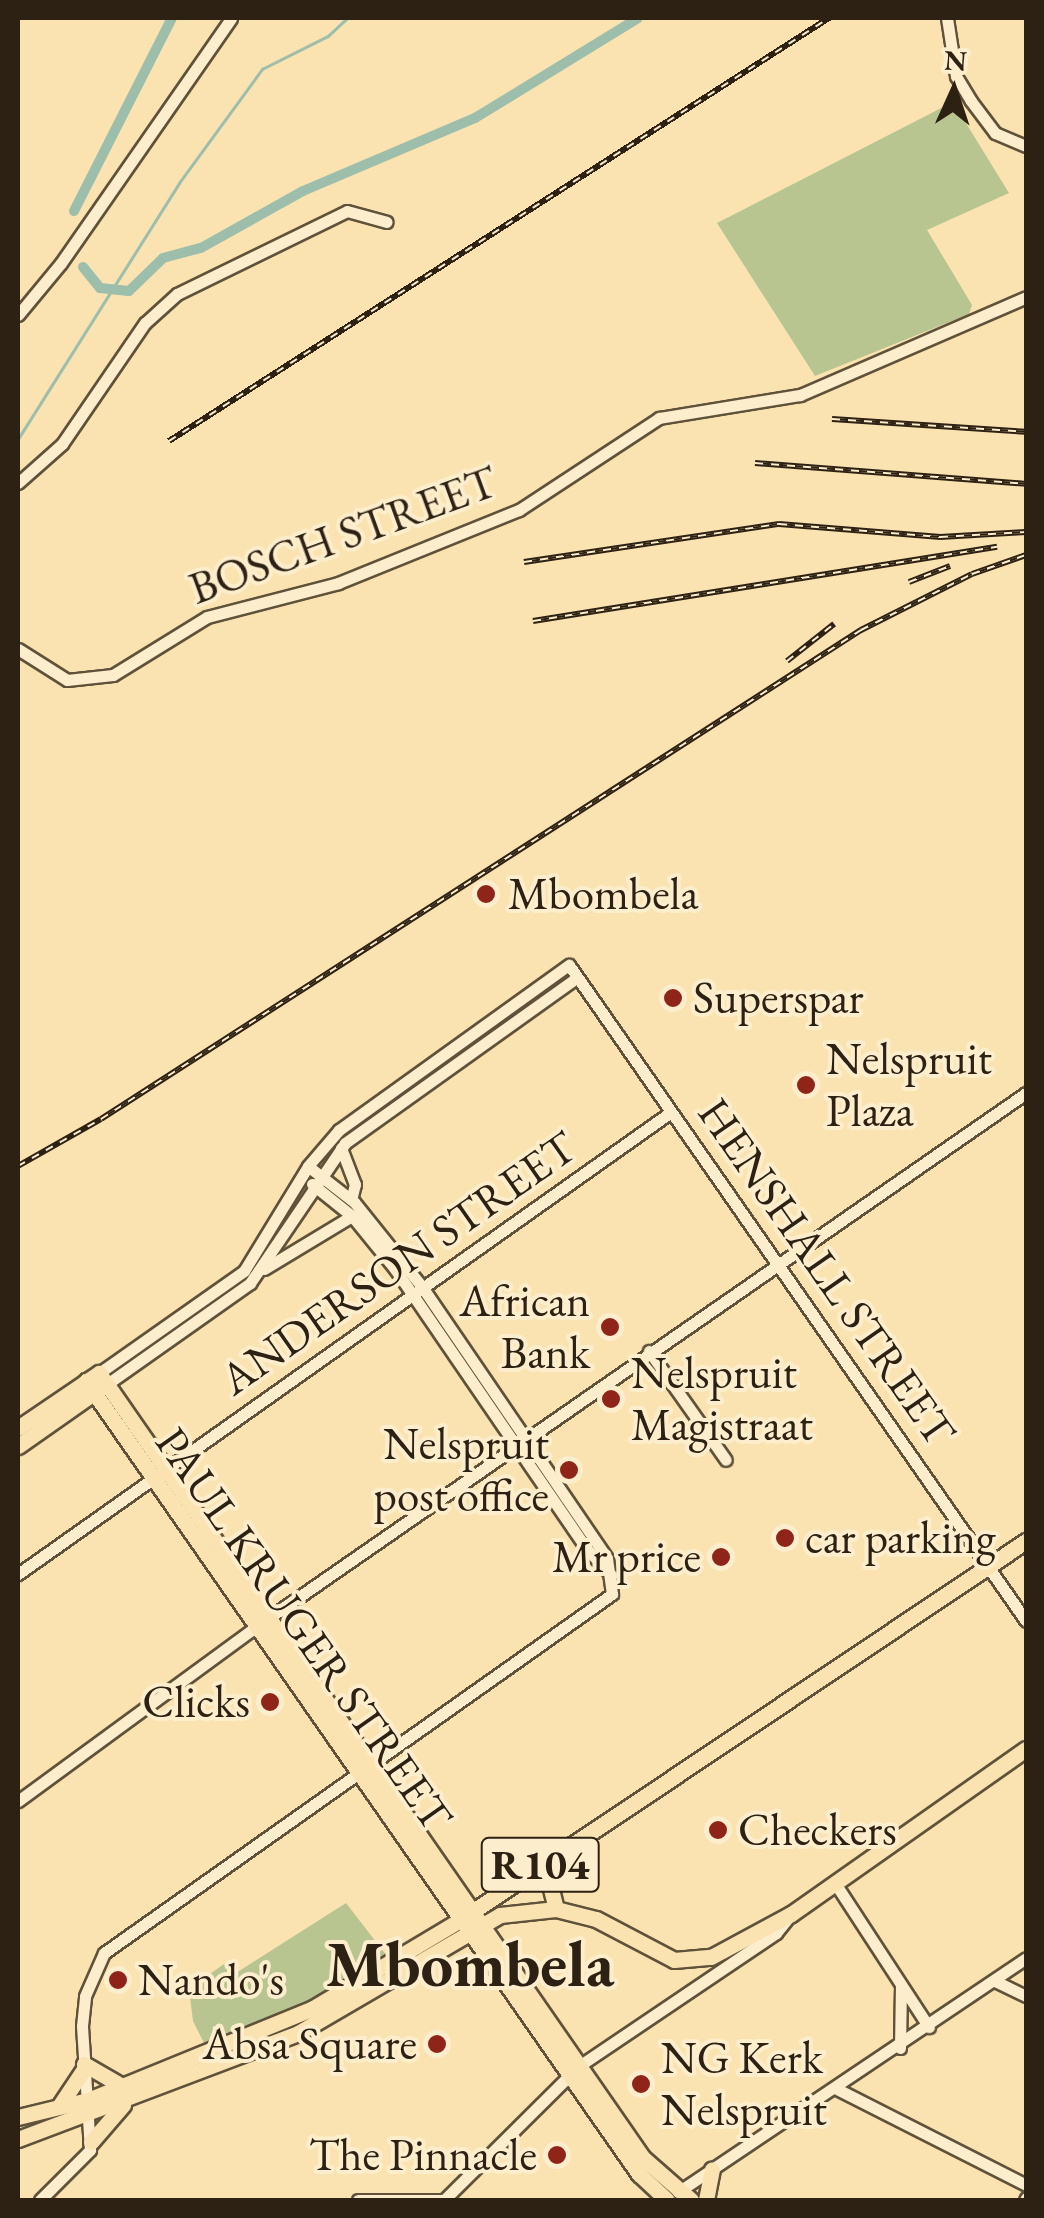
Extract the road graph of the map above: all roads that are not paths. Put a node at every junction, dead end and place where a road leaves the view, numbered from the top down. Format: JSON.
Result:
{"nodes":[{"id":1,"x":231,"y":18,"type":"edge"},
{"id":2,"x":947,"y":18,"type":"edge"},
{"id":3,"x":1026,"y":146,"type":"edge"},
{"id":4,"x":387,"y":222,"type":"dead end"},
{"id":5,"x":1026,"y":298,"type":"edge"},
{"id":6,"x":18,"y":315,"type":"edge"},
{"id":7,"x":18,"y":483,"type":"edge"},
{"id":8,"x":18,"y":649,"type":"edge"},
{"id":9,"x":576,"y":978,"type":"junction"},
{"id":10,"x":1026,"y":1092,"type":"edge"},
{"id":11,"x":671,"y":1112,"type":"junction"},
{"id":12,"x":340,"y":1148,"type":"junction"},
{"id":13,"x":305,"y":1171,"type":"junction"},
{"id":14,"x":319,"y":1182,"type":"junction"},
{"id":15,"x":351,"y":1200,"type":"junction"},
{"id":16,"x":352,"y":1216,"type":"junction"},
{"id":17,"x":776,"y":1262,"type":"junction"},
{"id":18,"x":264,"y":1270,"type":"junction"},
{"id":19,"x":419,"y":1291,"type":"junction"},
{"id":20,"x":649,"y":1350,"type":"junction"},
{"id":21,"x":96,"y":1382,"type":"junction"},
{"id":22,"x":18,"y":1428,"type":"edge"},
{"id":23,"x":518,"y":1442,"type":"junction"},
{"id":24,"x":18,"y":1446,"type":"edge"},
{"id":25,"x":726,"y":1460,"type":"dead end"},
{"id":26,"x":161,"y":1475,"type":"junction"},
{"id":27,"x":1026,"y":1541,"type":"edge"},
{"id":28,"x":988,"y":1566,"type":"junction"},
{"id":29,"x":18,"y":1574,"type":"edge"},
{"id":30,"x":1026,"y":1621,"type":"edge"},
{"id":31,"x":263,"y":1622,"type":"junction"},
{"id":32,"x":1026,"y":1749,"type":"edge"},
{"id":33,"x":366,"y":1770,"type":"junction"},
{"id":34,"x":21,"y":1795,"type":"edge"},
{"id":35,"x":559,"y":1852,"type":"junction"},
{"id":36,"x":834,"y":1883,"type":"junction"},
{"id":37,"x":556,"y":1909,"type":"junction"},
{"id":38,"x":791,"y":1914,"type":"junction"},
{"id":39,"x":470,"y":1921,"type":"junction"},
{"id":40,"x":1026,"y":1958,"type":"edge"},
{"id":41,"x":995,"y":1980,"type":"junction"},
{"id":42,"x":900,"y":1983,"type":"junction"},
{"id":43,"x":1026,"y":1996,"type":"edge"},
{"id":44,"x":929,"y":2027,"type":"junction"},
{"id":45,"x":900,"y":2048,"type":"junction"},
{"id":46,"x":84,"y":2066,"type":"junction"},
{"id":47,"x":574,"y":2070,"type":"junction"},
{"id":48,"x":838,"y":2090,"type":"junction"},
{"id":49,"x":124,"y":2094,"type":"junction"},
{"id":50,"x":56,"y":2108,"type":"junction"},
{"id":51,"x":88,"y":2108,"type":"junction"},
{"id":52,"x":18,"y":2118,"type":"edge"},
{"id":53,"x":57,"y":2127,"type":"junction"},
{"id":54,"x":18,"y":2139,"type":"edge"},
{"id":55,"x":91,"y":2144,"type":"junction"},
{"id":56,"x":712,"y":2170,"type":"junction"},
{"id":57,"x":643,"y":2180,"type":"junction"},
{"id":58,"x":1026,"y":2185,"type":"edge"},
{"id":59,"x":674,"y":2199,"type":"edge"},
{"id":60,"x":40,"y":2200,"type":"edge"},
{"id":61,"x":358,"y":2200,"type":"edge"},
{"id":62,"x":444,"y":2200,"type":"edge"},
{"id":63,"x":645,"y":2200,"type":"edge"},
{"id":64,"x":706,"y":2200,"type":"edge"}],
"edges":[{"from":1,"to":6,"type":"street"},
{"from":2,"to":3,"type":"street"},
{"from":4,"to":7,"type":"street"},
{"from":5,"to":8,"type":"street","name":"BOSCH STREET"},
{"from":9,"to":11,"type":"street","name":"HENSHALL STREET"},
{"from":9,"to":12,"type":"street"},
{"from":9,"to":13,"type":"street","name":"HENSHALL STREET"},
{"from":10,"to":17,"type":"street"},
{"from":11,"to":17,"type":"street","name":"HENSHALL STREET"},
{"from":11,"to":19,"type":"street","name":"ANDERSON STREET"},
{"from":12,"to":14,"type":"street"},
{"from":12,"to":15,"type":"street"},
{"from":13,"to":14,"type":"street"},
{"from":13,"to":21,"type":"street"},
{"from":14,"to":15,"type":"street"},
{"from":14,"to":16,"type":"street"},
{"from":14,"to":18,"type":"street"},
{"from":15,"to":19,"type":"street"},
{"from":16,"to":18,"type":"street"},
{"from":16,"to":19,"type":"street"},
{"from":17,"to":20,"type":"street"},
{"from":17,"to":28,"type":"street","name":"HENSHALL STREET"},
{"from":18,"to":21,"type":"street"},
{"from":19,"to":23,"type":"street"},
{"from":19,"to":26,"type":"street","name":"ANDERSON STREET"},
{"from":20,"to":23,"type":"street"},
{"from":20,"to":25,"type":"street"},
{"from":21,"to":22,"type":"main road"},
{"from":21,"to":24,"type":"main road"},
{"from":21,"to":26,"type":"main road","name":"PAUL KRUGER STREET"},
{"from":23,"to":31,"type":"street"},
{"from":23,"to":33,"type":"street"},
{"from":26,"to":29,"type":"street","name":"ANDERSON STREET"},
{"from":26,"to":31,"type":"main road","name":"PAUL KRUGER STREET"},
{"from":27,"to":28,"type":"main road","number":"R104"},
{"from":28,"to":30,"type":"street","name":"HENSHALL STREET"},
{"from":28,"to":35,"type":"main road","number":"R104"},
{"from":31,"to":33,"type":"main road","name":"PAUL KRUGER STREET"},
{"from":31,"to":34,"type":"street"},
{"from":32,"to":36,"type":"main road","number":"R104"},
{"from":33,"to":39,"type":"main road","name":"PAUL KRUGER STREET"},
{"from":33,"to":46,"type":"street"},
{"from":35,"to":37,"type":"main road"},
{"from":35,"to":39,"type":"main road","number":"R104"},
{"from":36,"to":38,"type":"main road","number":"R104"},
{"from":36,"to":42,"type":"street"},
{"from":37,"to":38,"type":"main road","number":"R104"},
{"from":37,"to":39,"type":"main road","number":"R104"},
{"from":38,"to":47,"type":"street"},
{"from":39,"to":47,"type":"main road","name":"PAUL KRUGER STREET"},
{"from":39,"to":49,"type":"main road","number":"R104"},
{"from":40,"to":41,"type":"street"},
{"from":41,"to":43,"type":"street"},
{"from":41,"to":44,"type":"street"},
{"from":42,"to":44,"type":"street"},
{"from":42,"to":45,"type":"street"},
{"from":44,"to":45,"type":"street"},
{"from":45,"to":48,"type":"street"},
{"from":46,"to":49,"type":"main road"},
{"from":46,"to":50,"type":"main road"},
{"from":46,"to":51,"type":"street"},
{"from":47,"to":57,"type":"main road"},
{"from":47,"to":59,"type":"main road"},
{"from":47,"to":62,"type":"street"},
{"from":48,"to":56,"type":"street"},
{"from":48,"to":58,"type":"street"},
{"from":49,"to":51,"type":"main road","number":"R104"},
{"from":49,"to":55,"type":"main road"},
{"from":50,"to":51,"type":"main road","number":"R104"},
{"from":50,"to":52,"type":"main road","number":"R104"},
{"from":51,"to":53,"type":"main road","number":"R104"},
{"from":51,"to":55,"type":"street"},
{"from":53,"to":54,"type":"main road","number":"R104"},
{"from":53,"to":55,"type":"main road"},
{"from":55,"to":60,"type":"street"},
{"from":56,"to":59,"type":"street"},
{"from":56,"to":64,"type":"main road"},
{"from":57,"to":59,"type":"main road"},
{"from":57,"to":63,"type":"main road"},
{"from":61,"to":62,"type":"street"}]}
